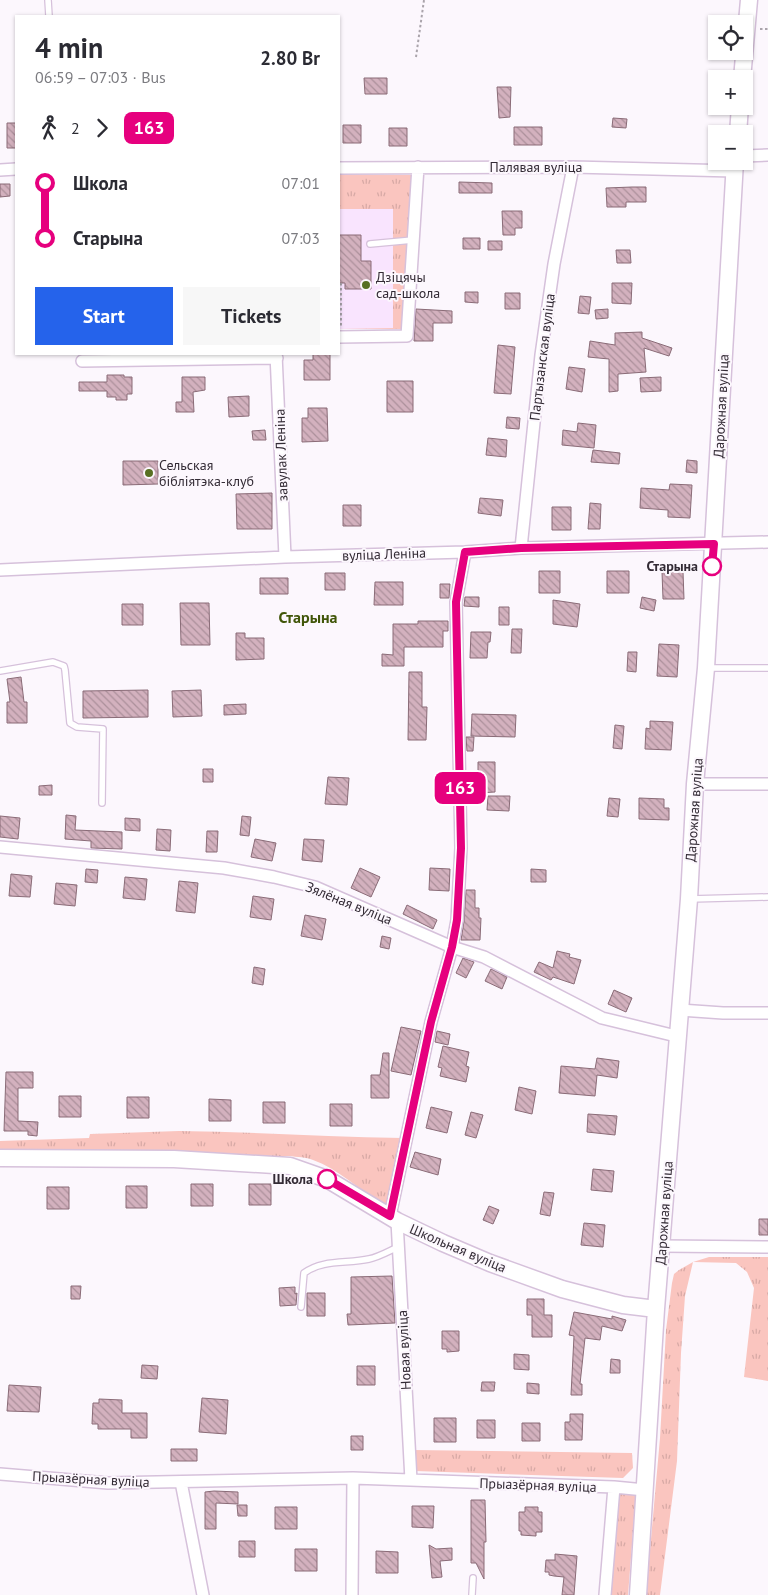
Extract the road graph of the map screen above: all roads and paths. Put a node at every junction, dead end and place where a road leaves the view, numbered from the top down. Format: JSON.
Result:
{"nodes":[{"id":1,"x":48,"y":0,"type":"edge"},
{"id":2,"x":424,"y":0,"type":"edge"},
{"id":3,"x":749,"y":0,"type":"edge"},
{"id":4,"x":50,"y":15,"type":"edge"},
{"id":5,"x":416,"y":57,"type":"dead end"},
{"id":6,"x":743,"y":70,"type":"edge"},
{"id":7,"x":768,"y":155,"type":"edge"},
{"id":8,"x":753,"y":156,"type":"edge"},
{"id":9,"x":708,"y":166,"type":"edge"},
{"id":10,"x":418,"y":167,"type":"junction"},
{"id":11,"x":573,"y":167,"type":"junction"},
{"id":12,"x":340,"y":168,"type":"edge"},
{"id":13,"x":15,"y":169,"type":"edge"},
{"id":14,"x":0,"y":170,"type":"edge"},
{"id":15,"x":735,"y":170,"type":"edge"},
{"id":16,"x":413,"y":240,"type":"junction"},
{"id":17,"x":370,"y":244,"type":"dead end"},
{"id":18,"x":341,"y":283,"type":"dead end"},
{"id":19,"x":340,"y":337,"type":"edge"},
{"id":20,"x":276,"y":356,"type":"edge"},
{"id":21,"x":82,"y":361,"type":"dead end"},
{"id":22,"x":768,"y":542,"type":"edge"},
{"id":23,"x":714,"y":544,"type":"junction"},
{"id":24,"x":521,"y":548,"type":"junction"},
{"id":25,"x":465,"y":552,"type":"junction"},
{"id":26,"x":285,"y":557,"type":"junction"},
{"id":27,"x":2,"y":572,"type":"edge"},
{"id":28,"x":706,"y":668,"type":"junction"},
{"id":29,"x":768,"y":668,"type":"edge"},
{"id":30,"x":0,"y":671,"type":"edge"},
{"id":31,"x":695,"y":784,"type":"junction"},
{"id":32,"x":768,"y":784,"type":"edge"},
{"id":33,"x":102,"y":803,"type":"dead end"},
{"id":34,"x":0,"y":847,"type":"edge"},
{"id":35,"x":768,"y":897,"type":"edge"},
{"id":36,"x":688,"y":899,"type":"junction"},
{"id":37,"x":452,"y":947,"type":"junction"},
{"id":38,"x":680,"y":1010,"type":"junction"},
{"id":39,"x":768,"y":1013,"type":"edge"},
{"id":40,"x":676,"y":1036,"type":"junction"},
{"id":41,"x":0,"y":1158,"type":"edge"},
{"id":42,"x":393,"y":1218,"type":"junction"},
{"id":43,"x":662,"y":1246,"type":"junction"},
{"id":44,"x":398,"y":1247,"type":"junction"},
{"id":45,"x":768,"y":1247,"type":"edge"},
{"id":46,"x":301,"y":1307,"type":"dead end"},
{"id":47,"x":656,"y":1308,"type":"junction"},
{"id":48,"x":0,"y":1474,"type":"edge"},
{"id":49,"x":354,"y":1478,"type":"junction"},
{"id":50,"x":411,"y":1480,"type":"junction"},
{"id":51,"x":181,"y":1482,"type":"junction"},
{"id":52,"x":614,"y":1488,"type":"junction"},
{"id":53,"x":645,"y":1490,"type":"junction"},
{"id":54,"x":473,"y":1578,"type":"dead end"},
{"id":55,"x":203,"y":1595,"type":"edge"},
{"id":56,"x":352,"y":1595,"type":"edge"},
{"id":57,"x":472,"y":1595,"type":"edge"},
{"id":58,"x":605,"y":1595,"type":"edge"},
{"id":59,"x":638,"y":1595,"type":"edge"}],
"edges":[{"from":1,"to":4,"type":"lane"},
{"from":2,"to":5,"type":"path"},
{"from":3,"to":6,"type":"main road"},
{"from":7,"to":8,"type":"street"},
{"from":9,"to":11,"type":"street","name":"Палявая вуліца"},
{"from":10,"to":11,"type":"street","name":"Палявая вуліца"},
{"from":10,"to":12,"type":"street","name":"Палявая вуліца"},
{"from":10,"to":16,"type":"street"},
{"from":11,"to":24,"type":"street","name":"Партызанская вуліца"},
{"from":13,"to":14,"type":"street"},
{"from":15,"to":23,"type":"main road","name":"Дарожная вуліца"},
{"from":16,"to":17,"type":"lane"},
{"from":16,"to":19,"type":"street"},
{"from":18,"to":19,"type":"path"},
{"from":20,"to":21,"type":"street"},
{"from":20,"to":26,"type":"street","name":"завулак Леніна"},
{"from":22,"to":23,"type":"street","name":"вуліца Леніна"},
{"from":23,"to":24,"type":"street","name":"вуліца Леніна"},
{"from":23,"to":28,"type":"main road","name":"Дарожная вуліца"},
{"from":24,"to":25,"type":"street","name":"вуліца Леніна"},
{"from":25,"to":26,"type":"street","name":"вуліца Леніна"},
{"from":25,"to":37,"type":"street","name":"Новая вуліца"},
{"from":26,"to":27,"type":"street","name":"вуліца Леніна"},
{"from":28,"to":29,"type":"lane"},
{"from":28,"to":31,"type":"main road","name":"Дарожная вуліца"},
{"from":30,"to":33,"type":"lane"},
{"from":31,"to":32,"type":"street"},
{"from":31,"to":36,"type":"main road","name":"Дарожная вуліца"},
{"from":34,"to":37,"type":"street","name":"Зялёная вуліца"},
{"from":35,"to":36,"type":"lane"},
{"from":36,"to":38,"type":"main road","name":"Дарожная вуліца"},
{"from":37,"to":40,"type":"street","name":"Зялёная вуліца"},
{"from":37,"to":42,"type":"street","name":"Новая вуліца"},
{"from":38,"to":39,"type":"street"},
{"from":38,"to":40,"type":"main road","name":"Дарожная вуліца"},
{"from":40,"to":43,"type":"main road","name":"Дарожная вуліца"},
{"from":41,"to":42,"type":"main road","name":"Школьная вуліца"},
{"from":42,"to":44,"type":"street","name":"Новая вуліца"},
{"from":42,"to":47,"type":"main road","name":"Школьная вуліца"},
{"from":43,"to":45,"type":"street"},
{"from":43,"to":47,"type":"main road","name":"Дарожная вуліца"},
{"from":44,"to":46,"type":"lane"},
{"from":44,"to":50,"type":"street","name":"Новая вуліца"},
{"from":47,"to":53,"type":"main road","name":"Дарожная вуліца"},
{"from":48,"to":51,"type":"street","name":"Прыазёрная вуліца"},
{"from":49,"to":50,"type":"street","name":"Прыазёрная вуліца"},
{"from":49,"to":51,"type":"street","name":"Прыазёрная вуліца"},
{"from":49,"to":56,"type":"street"},
{"from":50,"to":52,"type":"street","name":"Прыазёрная вуліца"},
{"from":51,"to":55,"type":"street"},
{"from":52,"to":53,"type":"street"},
{"from":52,"to":58,"type":"street","name":"Прыазёрная вуліца"},
{"from":53,"to":59,"type":"main road","name":"Дарожная вуліца"},
{"from":54,"to":57,"type":"lane"}]}
